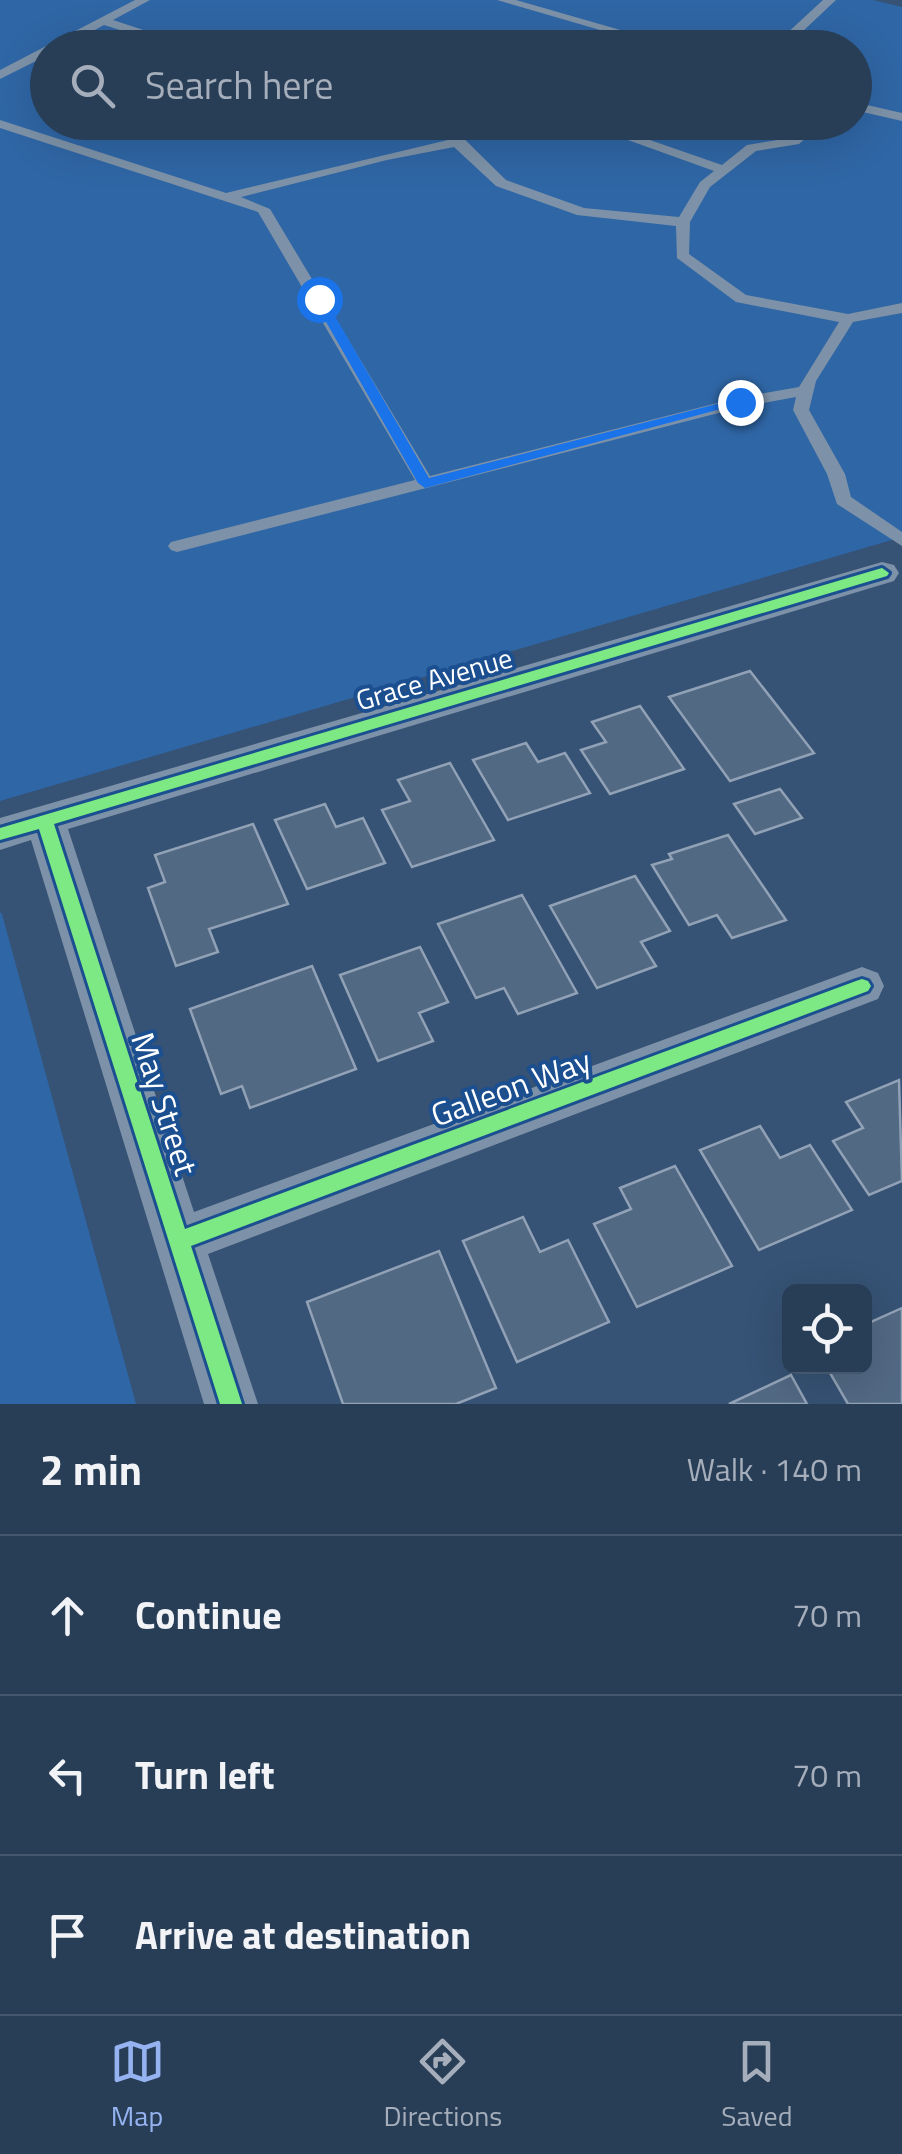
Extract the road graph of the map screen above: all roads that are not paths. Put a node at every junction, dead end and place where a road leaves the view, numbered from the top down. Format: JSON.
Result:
{"nodes":[{"id":1,"x":144,"y":0,"type":"edge"},
{"id":2,"x":503,"y":0,"type":"edge"},
{"id":3,"x":830,"y":0,"type":"edge"},
{"id":4,"x":103,"y":21,"type":"junction"},
{"id":5,"x":86,"y":30,"type":"edge"},
{"id":6,"x":133,"y":30,"type":"edge"},
{"id":7,"x":598,"y":30,"type":"edge"},
{"id":8,"x":797,"y":30,"type":"edge"},
{"id":9,"x":30,"y":59,"type":"edge"},
{"id":10,"x":0,"y":75,"type":"edge"},
{"id":11,"x":872,"y":110,"type":"edge"},
{"id":12,"x":902,"y":117,"type":"edge"},
{"id":13,"x":0,"y":124,"type":"edge"},
{"id":14,"x":30,"y":133,"type":"edge"},
{"id":15,"x":51,"y":140,"type":"edge"},
{"id":16,"x":637,"y":140,"type":"edge"},
{"id":17,"x":795,"y":140,"type":"edge"},
{"id":18,"x":457,"y":142,"type":"joint"},
{"id":19,"x":725,"y":170,"type":"junction"},
{"id":20,"x":229,"y":196,"type":"junction"},
{"id":21,"x":682,"y":222,"type":"junction"},
{"id":22,"x":902,"y":308,"type":"edge"},
{"id":23,"x":848,"y":319,"type":"junction"},
{"id":24,"x":806,"y":390,"type":"junction"},
{"id":25,"x":425,"y":483,"type":"junction"},
{"id":26,"x":902,"y":540,"type":"edge"},
{"id":27,"x":178,"y":546,"type":"dead end"},
{"id":28,"x":882,"y":572,"type":"dead end"},
{"id":29,"x":45,"y":820,"type":"junction"},
{"id":30,"x":0,"y":834,"type":"edge"},
{"id":31,"x":862,"y":986,"type":"dead end"},
{"id":32,"x":179,"y":1241,"type":"junction"},
{"id":33,"x":231,"y":1404,"type":"edge"}],
"edges":[{"from":1,"to":4,"type":"lane"},
{"from":2,"to":7,"type":"lane"},
{"from":3,"to":8,"type":"lane"},
{"from":4,"to":5,"type":"lane"},
{"from":4,"to":6,"type":"lane"},
{"from":9,"to":10,"type":"lane"},
{"from":11,"to":12,"type":"lane"},
{"from":13,"to":14,"type":"lane"},
{"from":15,"to":20,"type":"lane"},
{"from":16,"to":19,"type":"lane"},
{"from":17,"to":19,"type":"lane"},
{"from":18,"to":20,"type":"lane"},
{"from":18,"to":21,"type":"lane"},
{"from":19,"to":21,"type":"lane"},
{"from":20,"to":25,"type":"lane"},
{"from":21,"to":23,"type":"lane"},
{"from":22,"to":23,"type":"lane"},
{"from":23,"to":24,"type":"lane"},
{"from":24,"to":25,"type":"lane"},
{"from":24,"to":26,"type":"lane"},
{"from":25,"to":27,"type":"lane"},
{"from":28,"to":29,"type":"street","name":"Grace Avenue"},
{"from":29,"to":30,"type":"street","name":"Grace Avenue"},
{"from":29,"to":32,"type":"street","name":"May Street"},
{"from":31,"to":32,"type":"street","name":"Galleon Way"},
{"from":32,"to":33,"type":"street","name":"May Street"}]}
